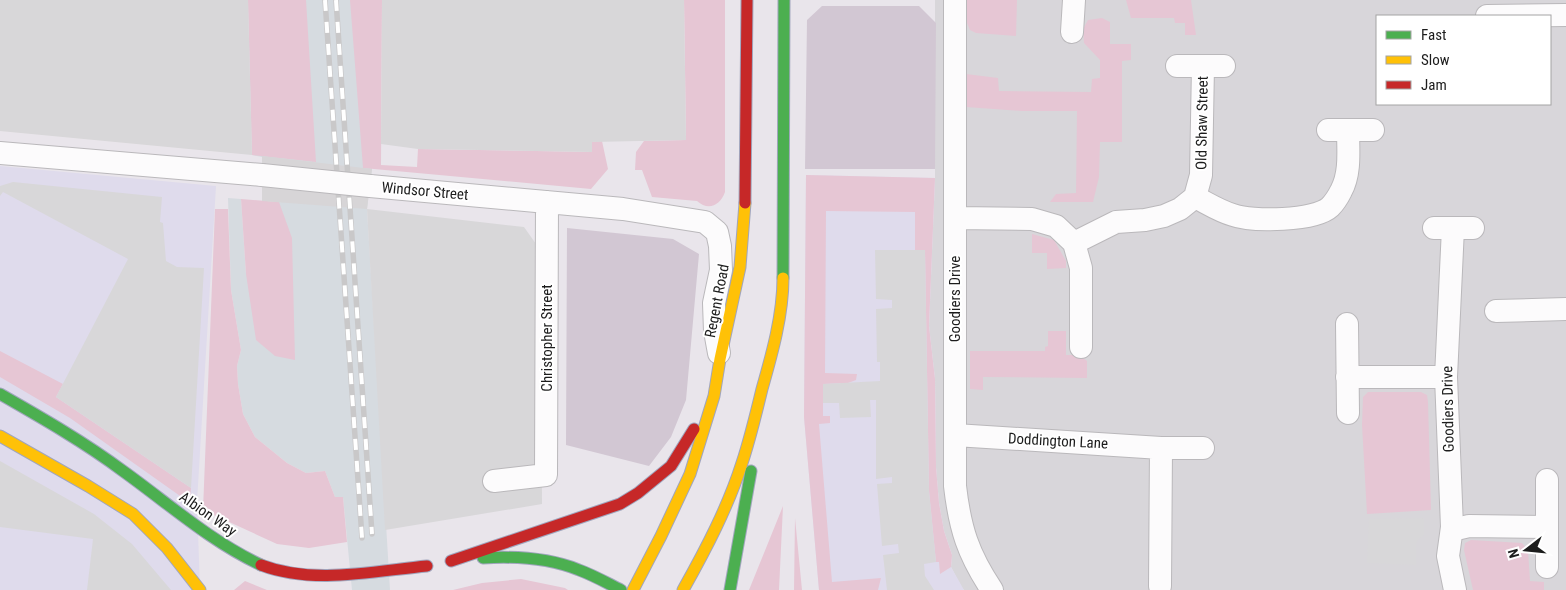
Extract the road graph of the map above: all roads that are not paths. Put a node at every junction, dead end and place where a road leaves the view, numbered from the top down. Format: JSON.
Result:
{"nodes":[{"id":1,"x":747,"y":0,"type":"edge"},
{"id":2,"x":784,"y":0,"type":"edge"},
{"id":3,"x":955,"y":0,"type":"edge"},
{"id":4,"x":1074,"y":0,"type":"edge"},
{"id":5,"x":1551,"y":15,"type":"edge"},
{"id":6,"x":1566,"y":15,"type":"edge"},
{"id":7,"x":1072,"y":32,"type":"dead end"},
{"id":8,"x":1177,"y":66,"type":"dead end"},
{"id":9,"x":1373,"y":130,"type":"dead end"},
{"id":10,"x":0,"y":153,"type":"edge"},
{"id":11,"x":755,"y":174,"type":"dead end"},
{"id":12,"x":746,"y":192,"type":"junction"},
{"id":13,"x":1194,"y":197,"type":"junction"},
{"id":14,"x":547,"y":202,"type":"junction"},
{"id":15,"x":954,"y":218,"type":"junction"},
{"id":16,"x":1454,"y":228,"type":"dead end"},
{"id":17,"x":1074,"y":243,"type":"junction"},
{"id":18,"x":1566,"y":309,"type":"edge"},
{"id":19,"x":1496,"y":311,"type":"dead end"},
{"id":20,"x":1347,"y":324,"type":"dead end"},
{"id":21,"x":1081,"y":347,"type":"dead end"},
{"id":22,"x":720,"y":359,"type":"junction"},
{"id":23,"x":770,"y":362,"type":"junction"},
{"id":24,"x":1347,"y":377,"type":"junction"},
{"id":25,"x":1446,"y":377,"type":"junction"},
{"id":26,"x":0,"y":394,"type":"edge"},
{"id":27,"x":714,"y":396,"type":"junction"},
{"id":28,"x":1348,"y":413,"type":"dead end"},
{"id":29,"x":955,"y":435,"type":"junction"},
{"id":30,"x":0,"y":436,"type":"edge"},
{"id":31,"x":1162,"y":448,"type":"junction"},
{"id":32,"x":1203,"y":448,"type":"dead end"},
{"id":33,"x":1546,"y":480,"type":"dead end"},
{"id":34,"x":494,"y":481,"type":"dead end"},
{"id":35,"x":1547,"y":527,"type":"junction"},
{"id":36,"x":1452,"y":530,"type":"junction"},
{"id":37,"x":439,"y":563,"type":"junction"},
{"id":38,"x":1547,"y":567,"type":"dead end"},
{"id":39,"x":395,"y":582,"type":"dead end"},
{"id":40,"x":1160,"y":586,"type":"dead end"},
{"id":41,"x":200,"y":590,"type":"edge"},
{"id":42,"x":621,"y":590,"type":"edge"},
{"id":43,"x":633,"y":590,"type":"edge"},
{"id":44,"x":683,"y":590,"type":"edge"},
{"id":45,"x":730,"y":590,"type":"edge"},
{"id":46,"x":992,"y":590,"type":"edge"},
{"id":47,"x":1455,"y":590,"type":"edge"}],
"edges":[{"from":1,"to":12,"type":"highway","name":"Regent Road"},
{"from":2,"to":23,"type":"highway"},
{"from":3,"to":15,"type":"street","name":"Goodiers Drive"},
{"from":4,"to":7,"type":"street"},
{"from":5,"to":6,"type":"street"},
{"from":8,"to":13,"type":"street","name":"Old Shaw Street"},
{"from":9,"to":13,"type":"street"},
{"from":10,"to":14,"type":"street","name":"Windsor Street","bridge":true},
{"from":11,"to":12,"type":"highway"},
{"from":12,"to":22,"type":"highway","name":"Regent Road"},
{"from":13,"to":17,"type":"street"},
{"from":14,"to":22,"type":"street","name":"Windsor Street"},
{"from":14,"to":34,"type":"street","name":"Christopher Street"},
{"from":15,"to":17,"type":"street"},
{"from":15,"to":29,"type":"street","name":"Goodiers Drive"},
{"from":16,"to":25,"type":"street","name":"Goodiers Drive"},
{"from":17,"to":21,"type":"street"},
{"from":18,"to":19,"type":"street"},
{"from":20,"to":24,"type":"street"},
{"from":22,"to":27,"type":"highway","name":"Regent Road"},
{"from":23,"to":44,"type":"highway"},
{"from":23,"to":45,"type":"highway"},
{"from":24,"to":25,"type":"street"},
{"from":24,"to":28,"type":"street"},
{"from":25,"to":36,"type":"street","name":"Goodiers Drive"},
{"from":26,"to":37,"type":"highway","name":"Albion Way"},
{"from":27,"to":37,"type":"highway"},
{"from":27,"to":43,"type":"highway","name":"Regent Road"},
{"from":29,"to":31,"type":"street","name":"Doddington Lane"},
{"from":29,"to":46,"type":"street","name":"Goodiers Drive"},
{"from":30,"to":41,"type":"highway"},
{"from":31,"to":32,"type":"street","name":"Doddington Lane"},
{"from":31,"to":40,"type":"street"},
{"from":33,"to":35,"type":"street"},
{"from":35,"to":36,"type":"street"},
{"from":35,"to":38,"type":"street"},
{"from":36,"to":47,"type":"street","name":"Goodiers Drive"},
{"from":37,"to":39,"type":"highway"},
{"from":37,"to":42,"type":"highway"}]}
